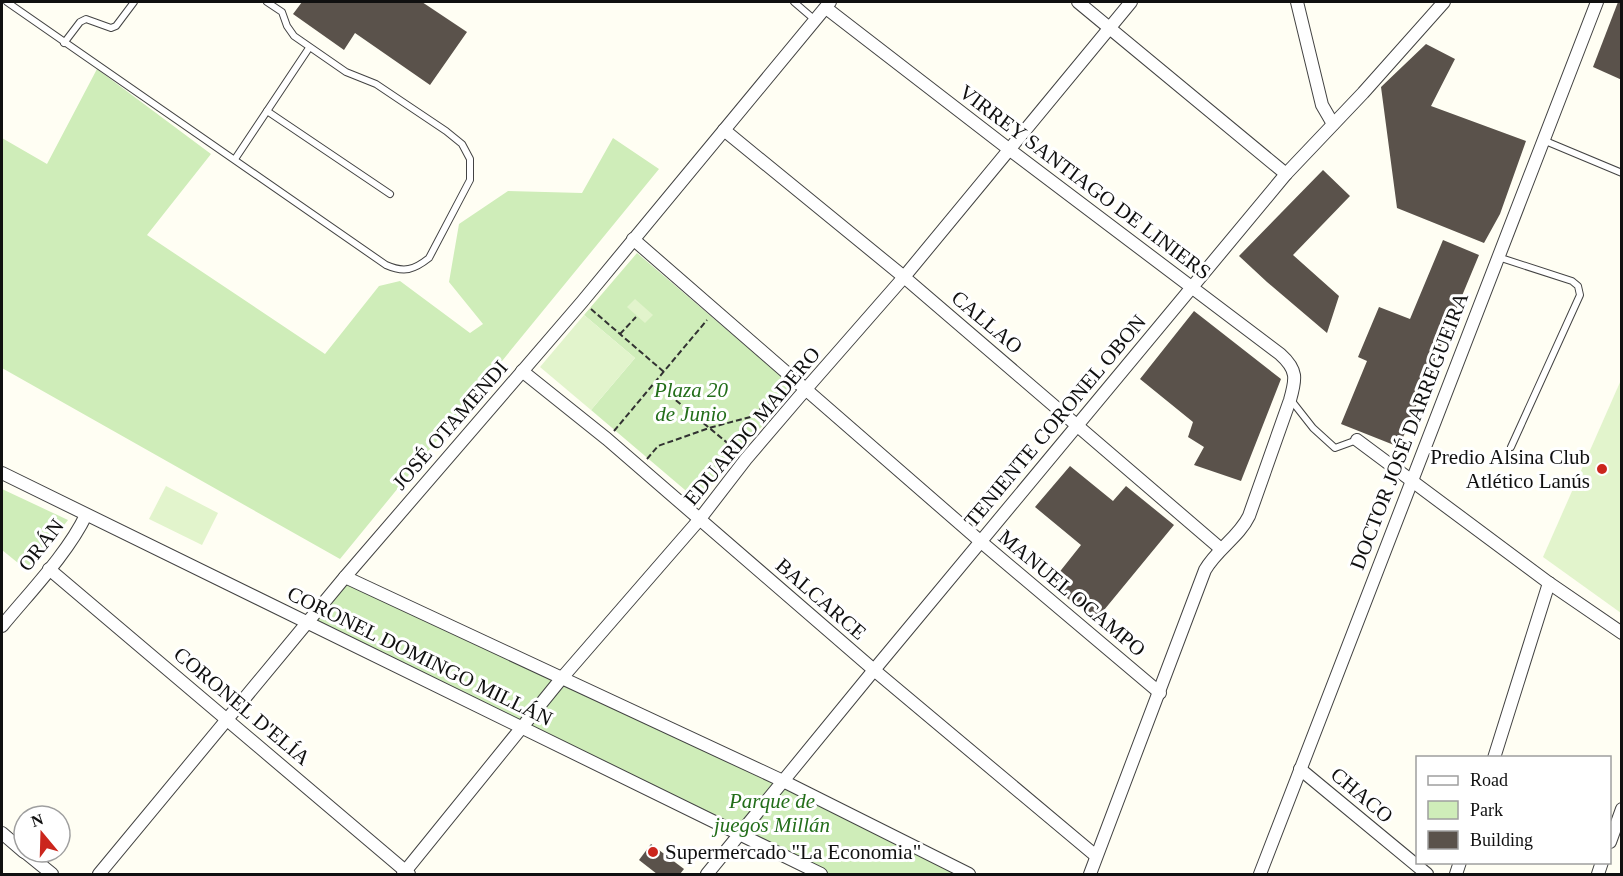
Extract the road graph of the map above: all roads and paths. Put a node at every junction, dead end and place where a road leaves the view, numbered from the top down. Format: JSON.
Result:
{"nodes":[{"id":1,"x":6,"y":2,"type":"edge"},
{"id":2,"x":134,"y":2,"type":"edge"},
{"id":3,"x":267,"y":2,"type":"edge"},
{"id":4,"x":794,"y":2,"type":"edge"},
{"id":5,"x":1078,"y":2,"type":"edge"},
{"id":6,"x":1131,"y":2,"type":"edge"},
{"id":7,"x":1297,"y":2,"type":"edge"},
{"id":8,"x":1444,"y":2,"type":"edge"},
{"id":9,"x":1597,"y":2,"type":"edge"},
{"id":10,"x":829,"y":5,"type":"edge"},
{"id":11,"x":816,"y":20,"type":"junction"},
{"id":12,"x":1109,"y":27,"type":"junction"},
{"id":13,"x":64,"y":43,"type":"junction"},
{"id":14,"x":309,"y":48,"type":"junction"},
{"id":15,"x":267,"y":111,"type":"junction"},
{"id":16,"x":1333,"y":124,"type":"junction"},
{"id":17,"x":724,"y":130,"type":"junction"},
{"id":18,"x":1542,"y":140,"type":"junction"},
{"id":19,"x":1010,"y":150,"type":"junction"},
{"id":20,"x":235,"y":159,"type":"junction"},
{"id":21,"x":1622,"y":173,"type":"edge"},
{"id":22,"x":1286,"y":174,"type":"junction"},
{"id":23,"x":390,"y":194,"type":"dead end"},
{"id":24,"x":633,"y":239,"type":"junction"},
{"id":25,"x":1497,"y":257,"type":"junction"},
{"id":26,"x":904,"y":278,"type":"junction"},
{"id":27,"x":1191,"y":287,"type":"junction"},
{"id":28,"x":582,"y":302,"type":"junction"},
{"id":29,"x":715,"y":311,"type":"junction"},
{"id":30,"x":636,"y":317,"type":"dead end"},
{"id":31,"x":620,"y":334,"type":"junction"},
{"id":32,"x":522,"y":371,"type":"junction"},
{"id":33,"x":664,"y":372,"type":"junction"},
{"id":34,"x":655,"y":382,"type":"junction"},
{"id":35,"x":802,"y":393,"type":"junction"},
{"id":36,"x":1290,"y":400,"type":"junction"},
{"id":37,"x":1078,"y":425,"type":"junction"},
{"id":38,"x":709,"y":428,"type":"junction"},
{"id":39,"x":607,"y":439,"type":"junction"},
{"id":40,"x":1357,"y":440,"type":"joint"},
{"id":41,"x":1511,"y":447,"type":"dead end"},
{"id":42,"x":746,"y":459,"type":"junction"},
{"id":43,"x":639,"y":468,"type":"junction"},
{"id":44,"x":2,"y":473,"type":"edge"},
{"id":45,"x":1411,"y":481,"type":"junction"},
{"id":46,"x":86,"y":515,"type":"junction"},
{"id":47,"x":699,"y":520,"type":"junction"},
{"id":48,"x":980,"y":542,"type":"junction"},
{"id":49,"x":1221,"y":549,"type":"junction"},
{"id":50,"x":49,"y":569,"type":"junction"},
{"id":51,"x":345,"y":577,"type":"junction"},
{"id":52,"x":1549,"y":583,"type":"junction"},
{"id":53,"x":308,"y":624,"type":"junction"},
{"id":54,"x":2,"y":626,"type":"edge"},
{"id":55,"x":1622,"y":633,"type":"edge"},
{"id":56,"x":874,"y":670,"type":"junction"},
{"id":57,"x":561,"y":679,"type":"junction"},
{"id":58,"x":1160,"y":693,"type":"junction"},
{"id":59,"x":228,"y":719,"type":"junction"},
{"id":60,"x":523,"y":728,"type":"junction"},
{"id":61,"x":1495,"y":756,"type":"edge"},
{"id":62,"x":1300,"y":769,"type":"junction"},
{"id":63,"x":783,"y":781,"type":"junction"},
{"id":64,"x":1622,"y":809,"type":"edge"},
{"id":65,"x":740,"y":835,"type":"junction"},
{"id":66,"x":1611,"y":839,"type":"edge"},
{"id":67,"x":1096,"y":856,"type":"junction"},
{"id":68,"x":39,"y":864,"type":"edge"},
{"id":69,"x":406,"y":873,"type":"edge"},
{"id":70,"x":52,"y":874,"type":"edge"},
{"id":71,"x":99,"y":874,"type":"edge"},
{"id":72,"x":707,"y":874,"type":"edge"},
{"id":73,"x":821,"y":874,"type":"edge"},
{"id":74,"x":969,"y":874,"type":"edge"},
{"id":75,"x":1090,"y":874,"type":"edge"},
{"id":76,"x":1260,"y":874,"type":"edge"},
{"id":77,"x":1427,"y":874,"type":"edge"}],
"edges":[{"from":1,"to":13,"type":"lane"},
{"from":2,"to":13,"type":"lane"},
{"from":3,"to":14,"type":"lane"},
{"from":4,"to":11,"type":"lane"},
{"from":5,"to":12,"type":"street"},
{"from":6,"to":12,"type":"street","name":"EDUARDO MADERO"},
{"from":7,"to":16,"type":"street"},
{"from":8,"to":16,"type":"street","name":"TENIENTE CORONEL OBON"},
{"from":9,"to":18,"type":"street","name":"DOCTOR JOSÉ DARREGUEIRA"},
{"from":10,"to":11,"type":"street","name":"JOSÉ OTAMENDI"},
{"from":10,"to":19,"type":"street","name":"VIRREY SANTIAGO DE LINIERS"},
{"from":11,"to":17,"type":"street","name":"JOSÉ OTAMENDI"},
{"from":12,"to":19,"type":"street","name":"EDUARDO MADERO"},
{"from":12,"to":22,"type":"street"},
{"from":13,"to":20,"type":"lane"},
{"from":14,"to":15,"type":"lane"},
{"from":14,"to":20,"type":"lane"},
{"from":15,"to":20,"type":"lane"},
{"from":15,"to":23,"type":"lane"},
{"from":16,"to":22,"type":"street","name":"TENIENTE CORONEL OBON"},
{"from":17,"to":24,"type":"street","name":"JOSÉ OTAMENDI"},
{"from":17,"to":26,"type":"street","name":"CALLAO"},
{"from":18,"to":21,"type":"lane"},
{"from":18,"to":25,"type":"street","name":"DOCTOR JOSÉ DARREGUEIRA"},
{"from":19,"to":26,"type":"street","name":"EDUARDO MADERO"},
{"from":19,"to":27,"type":"street","name":"VIRREY SANTIAGO DE LINIERS"},
{"from":22,"to":27,"type":"street","name":"TENIENTE CORONEL OBON"},
{"from":24,"to":28,"type":"street","name":"JOSÉ OTAMENDI"},
{"from":24,"to":29,"type":"street","name":"MANUEL OCAMPO"},
{"from":25,"to":41,"type":"lane"},
{"from":25,"to":45,"type":"street","name":"DOCTOR JOSÉ DARREGUEIRA"},
{"from":26,"to":35,"type":"street","name":"EDUARDO MADERO"},
{"from":26,"to":37,"type":"street","name":"CALLAO"},
{"from":27,"to":36,"type":"street","name":"VIRREY SANTIAGO DE LINIERS"},
{"from":27,"to":37,"type":"street","name":"TENIENTE CORONEL OBON"},
{"from":28,"to":31,"type":"path"},
{"from":28,"to":32,"type":"street","name":"JOSÉ OTAMENDI"},
{"from":29,"to":33,"type":"path"},
{"from":29,"to":35,"type":"street","name":"MANUEL OCAMPO"},
{"from":30,"to":31,"type":"path"},
{"from":31,"to":33,"type":"path"},
{"from":32,"to":39,"type":"street","name":"BALCARCE"},
{"from":32,"to":51,"type":"street","name":"JOSÉ OTAMENDI"},
{"from":33,"to":34,"type":"path"},
{"from":34,"to":38,"type":"path"},
{"from":34,"to":39,"type":"path"},
{"from":35,"to":38,"type":"path"},
{"from":35,"to":42,"type":"street","name":"EDUARDO MADERO"},
{"from":35,"to":48,"type":"street","name":"MANUEL OCAMPO"},
{"from":36,"to":40,"type":"lane"},
{"from":36,"to":49,"type":"street","name":"VIRREY SANTIAGO DE LINIERS"},
{"from":37,"to":48,"type":"street","name":"TENIENTE CORONEL OBON"},
{"from":37,"to":49,"type":"street","name":"CALLAO"},
{"from":38,"to":42,"type":"path"},
{"from":38,"to":43,"type":"path"},
{"from":39,"to":43,"type":"street","name":"BALCARCE"},
{"from":40,"to":45,"type":"street"},
{"from":42,"to":47,"type":"street","name":"EDUARDO MADERO"},
{"from":43,"to":47,"type":"street","name":"BALCARCE"},
{"from":44,"to":46,"type":"street","name":"CORONEL DOMINGO MILLÁN"},
{"from":45,"to":52,"type":"street"},
{"from":45,"to":62,"type":"street","name":"DOCTOR JOSÉ DARREGUEIRA"},
{"from":46,"to":50,"type":"street","name":"ORÁN"},
{"from":46,"to":53,"type":"street","name":"CORONEL DOMINGO MILLÁN"},
{"from":47,"to":56,"type":"street","name":"BALCARCE"},
{"from":47,"to":57,"type":"street","name":"EDUARDO MADERO"},
{"from":48,"to":56,"type":"street","name":"TENIENTE CORONEL OBON"},
{"from":48,"to":58,"type":"street","name":"MANUEL OCAMPO"},
{"from":49,"to":58,"type":"street","name":"VIRREY SANTIAGO DE LINIERS"},
{"from":50,"to":54,"type":"street","name":"ORÁN"},
{"from":50,"to":59,"type":"street","name":"CORONEL D'ELÍA"},
{"from":51,"to":53,"type":"street","name":"JOSÉ OTAMENDI"},
{"from":51,"to":57,"type":"street","name":"CORONEL DOMINGO MILLÁN"},
{"from":52,"to":55,"type":"street"},
{"from":52,"to":61,"type":"street"},
{"from":53,"to":59,"type":"street","name":"JOSÉ OTAMENDI"},
{"from":53,"to":60,"type":"street","name":"CORONEL DOMINGO MILLÁN"},
{"from":56,"to":63,"type":"street","name":"TENIENTE CORONEL OBON"},
{"from":56,"to":67,"type":"street","name":"BALCARCE"},
{"from":57,"to":60,"type":"street","name":"EDUARDO MADERO"},
{"from":57,"to":63,"type":"street","name":"CORONEL DOMINGO MILLÁN"},
{"from":58,"to":67,"type":"street","name":"VIRREY SANTIAGO DE LINIERS"},
{"from":59,"to":69,"type":"street","name":"CORONEL D'ELÍA"},
{"from":59,"to":71,"type":"street","name":"JOSÉ OTAMENDI"},
{"from":60,"to":65,"type":"street","name":"CORONEL DOMINGO MILLÁN"},
{"from":60,"to":69,"type":"street","name":"EDUARDO MADERO"},
{"from":62,"to":76,"type":"street","name":"DOCTOR JOSÉ DARREGUEIRA"},
{"from":62,"to":77,"type":"street","name":"CHACO"},
{"from":63,"to":65,"type":"street","name":"TENIENTE CORONEL OBON"},
{"from":63,"to":74,"type":"street","name":"CORONEL DOMINGO MILLÁN"},
{"from":64,"to":66,"type":"street"},
{"from":65,"to":72,"type":"street","name":"TENIENTE CORONEL OBON"},
{"from":65,"to":73,"type":"street","name":"CORONEL DOMINGO MILLÁN"},
{"from":67,"to":75,"type":"street","name":"VIRREY SANTIAGO DE LINIERS"},
{"from":68,"to":70,"type":"street"}]}
